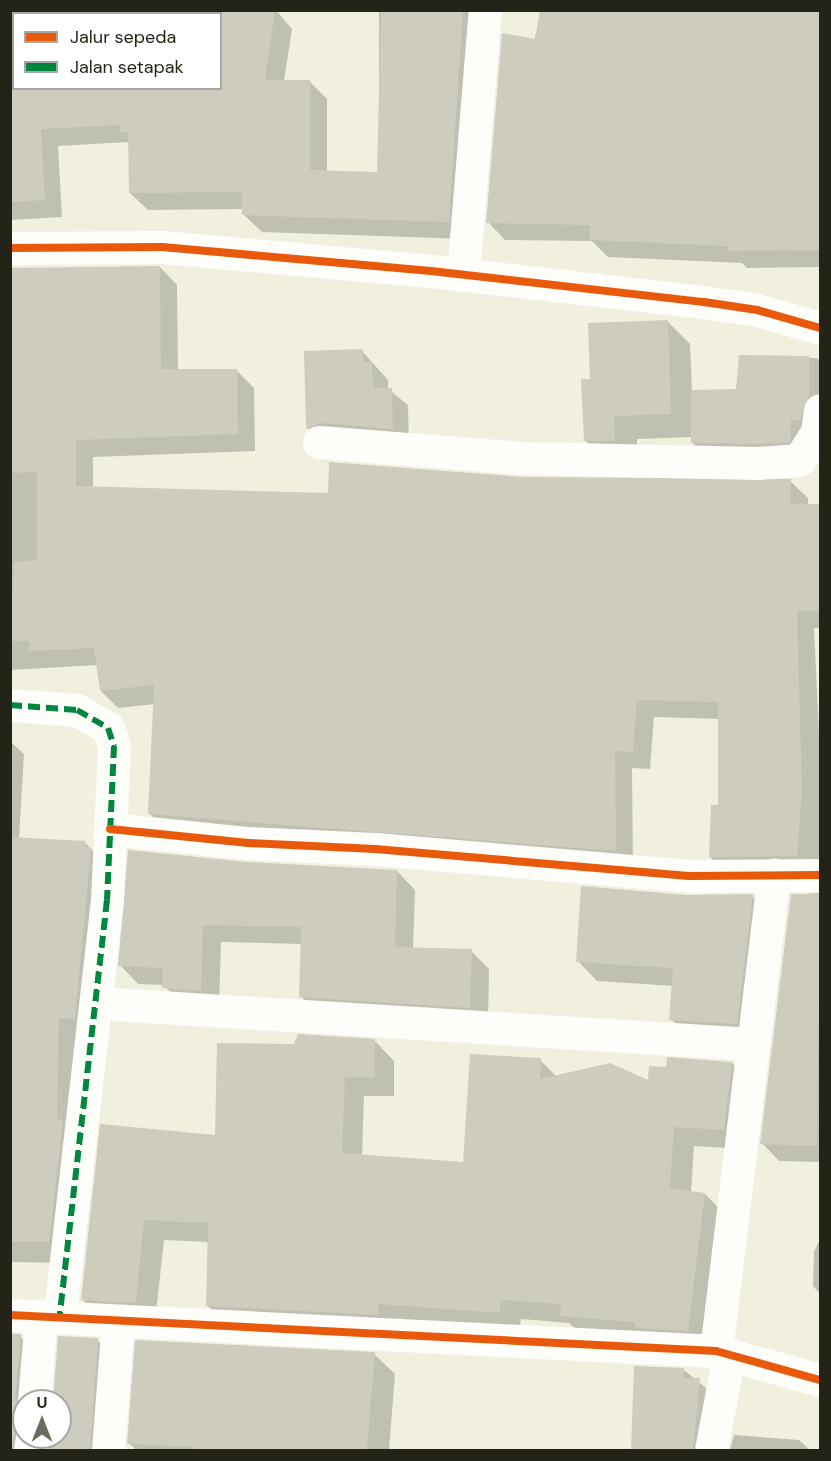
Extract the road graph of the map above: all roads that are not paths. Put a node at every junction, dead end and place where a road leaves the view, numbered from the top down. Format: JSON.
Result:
{"nodes":[{"id":1,"x":485,"y":10,"type":"edge"},
{"id":2,"x":10,"y":248,"type":"edge"},
{"id":3,"x":463,"y":275,"type":"junction"},
{"id":4,"x":820,"y":328,"type":"edge"},
{"id":5,"x":820,"y":410,"type":"edge"},
{"id":6,"x":319,"y":442,"type":"dead end"},
{"id":7,"x":10,"y":705,"type":"edge"},
{"id":8,"x":110,"y":829,"type":"junction"},
{"id":9,"x":774,"y":875,"type":"junction"},
{"id":10,"x":820,"y":875,"type":"edge"},
{"id":11,"x":97,"y":1003,"type":"junction"},
{"id":12,"x":753,"y":1044,"type":"junction"},
{"id":13,"x":37,"y":1315,"type":"edge"},
{"id":14,"x":118,"y":1321,"type":"junction"},
{"id":15,"x":723,"y":1353,"type":"junction"},
{"id":16,"x":820,"y":1380,"type":"edge"},
{"id":17,"x":34,"y":1389,"type":"edge"},
{"id":18,"x":108,"y":1450,"type":"edge"},
{"id":19,"x":711,"y":1450,"type":"edge"}],
"edges":[{"from":1,"to":3,"type":"street"},
{"from":2,"to":3,"type":"street"},
{"from":3,"to":4,"type":"street"},
{"from":5,"to":6,"type":"street"},
{"from":7,"to":8,"type":"street"},
{"from":8,"to":9,"type":"street"},
{"from":8,"to":11,"type":"street"},
{"from":9,"to":10,"type":"street"},
{"from":9,"to":12,"type":"street"},
{"from":11,"to":12,"type":"street"},
{"from":11,"to":13,"type":"street"},
{"from":12,"to":15,"type":"street"},
{"from":13,"to":14,"type":"street"},
{"from":13,"to":17,"type":"street"},
{"from":14,"to":15,"type":"street"},
{"from":14,"to":18,"type":"street"},
{"from":15,"to":16,"type":"street"},
{"from":15,"to":19,"type":"street"}]}
